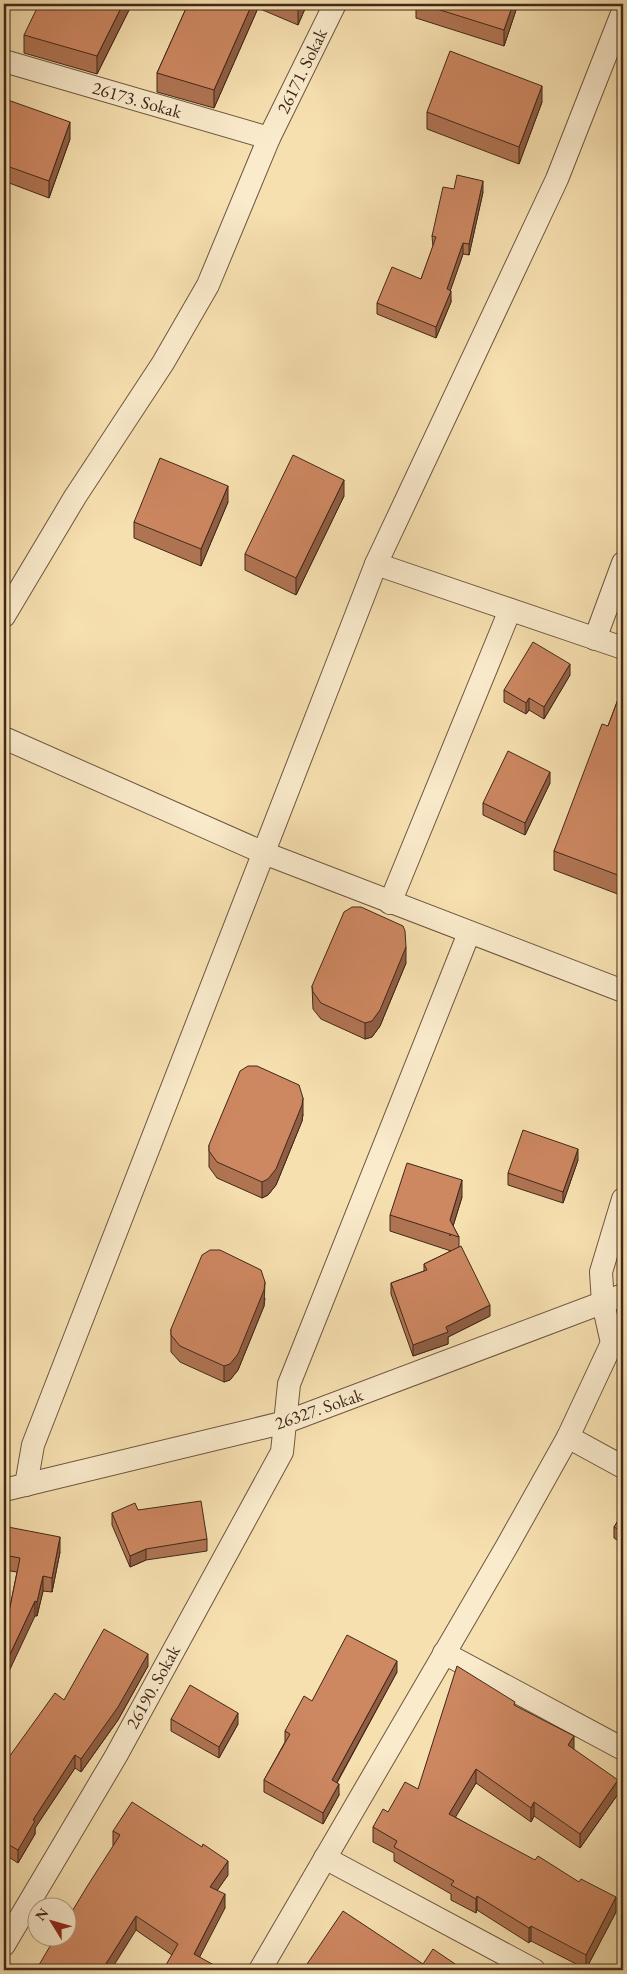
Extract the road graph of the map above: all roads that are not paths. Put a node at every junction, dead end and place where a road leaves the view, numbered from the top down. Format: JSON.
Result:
{"nodes":[{"id":1,"x":335,"y":4,"type":"edge"},
{"id":2,"x":623,"y":11,"type":"edge"},
{"id":3,"x":4,"y":61,"type":"edge"},
{"id":4,"x":269,"y":138,"type":"junction"},
{"id":5,"x":623,"y":563,"type":"edge"},
{"id":6,"x":376,"y":564,"type":"junction"},
{"id":7,"x":510,"y":610,"type":"junction"},
{"id":8,"x":4,"y":616,"type":"edge"},
{"id":9,"x":595,"y":639,"type":"junction"},
{"id":10,"x":623,"y":648,"type":"edge"},
{"id":11,"x":4,"y":738,"type":"edge"},
{"id":12,"x":264,"y":853,"type":"junction"},
{"id":13,"x":390,"y":903,"type":"junction"},
{"id":14,"x":469,"y":933,"type":"junction"},
{"id":15,"x":623,"y":991,"type":"edge"},
{"id":16,"x":623,"y":1199,"type":"edge"},
{"id":17,"x":613,"y":1299,"type":"edge"},
{"id":18,"x":286,"y":1422,"type":"junction"},
{"id":19,"x":568,"y":1437,"type":"junction"},
{"id":20,"x":623,"y":1467,"type":"edge"},
{"id":21,"x":26,"y":1485,"type":"junction"},
{"id":22,"x":4,"y":1490,"type":"edge"},
{"id":23,"x":444,"y":1653,"type":"junction"},
{"id":24,"x":623,"y":1749,"type":"edge"},
{"id":25,"x":325,"y":1858,"type":"junction"},
{"id":26,"x":4,"y":1945,"type":"edge"},
{"id":27,"x":526,"y":1968,"type":"edge"},
{"id":28,"x":260,"y":1970,"type":"edge"}],
"edges":[{"from":1,"to":4,"type":"street","name":"26171. Sokak"},
{"from":2,"to":6,"type":"street"},
{"from":3,"to":4,"type":"street","name":"26173. Sokak"},
{"from":4,"to":8,"type":"street","name":"26171. Sokak"},
{"from":5,"to":9,"type":"street"},
{"from":6,"to":7,"type":"street"},
{"from":6,"to":12,"type":"street"},
{"from":7,"to":9,"type":"street"},
{"from":7,"to":13,"type":"street"},
{"from":9,"to":10,"type":"street"},
{"from":11,"to":12,"type":"street"},
{"from":12,"to":13,"type":"street"},
{"from":12,"to":21,"type":"street"},
{"from":13,"to":14,"type":"street"},
{"from":14,"to":15,"type":"street"},
{"from":14,"to":18,"type":"street","name":"26190. Sokak"},
{"from":16,"to":17,"type":"street"},
{"from":17,"to":18,"type":"street","name":"26327. Sokak"},
{"from":17,"to":19,"type":"street"},
{"from":18,"to":21,"type":"street","name":"26327. Sokak"},
{"from":18,"to":26,"type":"street","name":"26190. Sokak"},
{"from":19,"to":20,"type":"street"},
{"from":19,"to":23,"type":"street"},
{"from":21,"to":22,"type":"street","name":"26327. Sokak"},
{"from":23,"to":24,"type":"street"},
{"from":23,"to":25,"type":"street"},
{"from":25,"to":27,"type":"street"},
{"from":25,"to":28,"type":"street"}]}
